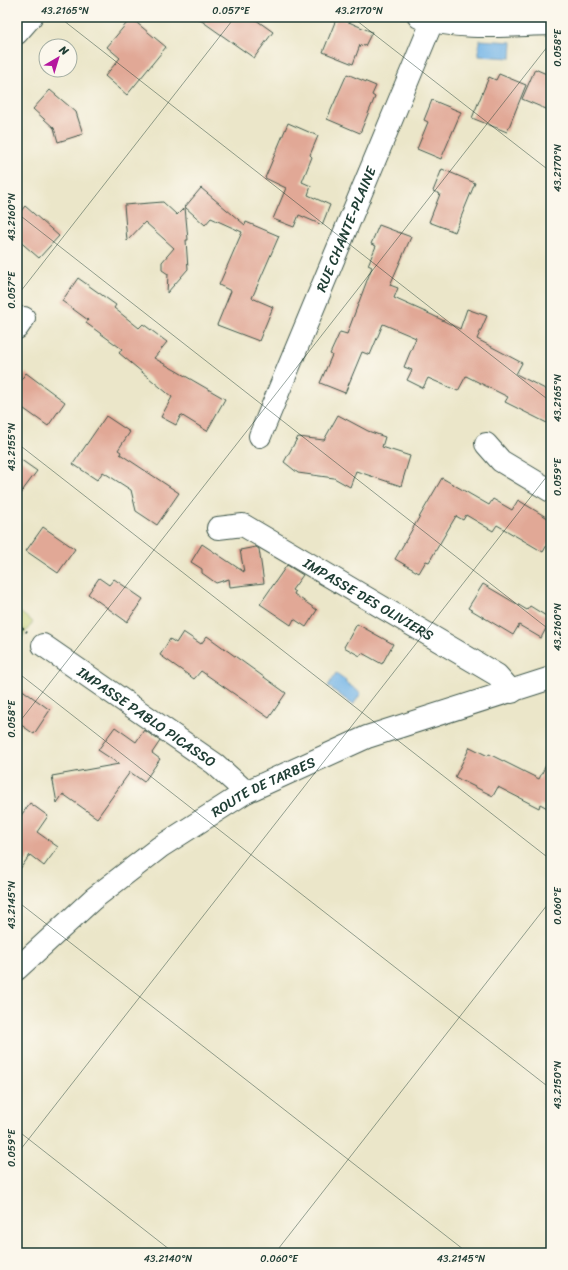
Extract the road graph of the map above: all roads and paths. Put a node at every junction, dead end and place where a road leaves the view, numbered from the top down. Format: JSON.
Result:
{"nodes":[{"id":1,"x":31,"y":17,"type":"edge"},
{"id":2,"x":425,"y":19,"type":"edge"},
{"id":3,"x":551,"y":24,"type":"edge"},
{"id":4,"x":17,"y":33,"type":"edge"},
{"id":5,"x":260,"y":436,"type":"dead end"},
{"id":6,"x":486,"y":444,"type":"dead end"},
{"id":7,"x":551,"y":490,"type":"edge"},
{"id":8,"x":218,"y":528,"type":"dead end"},
{"id":9,"x":43,"y":645,"type":"dead end"},
{"id":10,"x":551,"y":678,"type":"edge"},
{"id":11,"x":512,"y":692,"type":"junction"},
{"id":12,"x":246,"y":792,"type":"junction"},
{"id":13,"x":17,"y":969,"type":"edge"}],
"edges":[{"from":1,"to":4,"type":"street"},
{"from":2,"to":3,"type":"street"},
{"from":2,"to":5,"type":"street","name":"RUE CHANTE-PLAINE"},
{"from":6,"to":7,"type":"street"},
{"from":8,"to":11,"type":"street","name":"IMPASSE DES OLIVIERS"},
{"from":9,"to":12,"type":"street","name":"IMPASSE PABLO PICASSO"},
{"from":10,"to":11,"type":"street","name":"ROUTE DE TARBES"},
{"from":11,"to":12,"type":"street","name":"ROUTE DE TARBES"},
{"from":12,"to":13,"type":"street","name":"ROUTE DE TARBES"}]}
